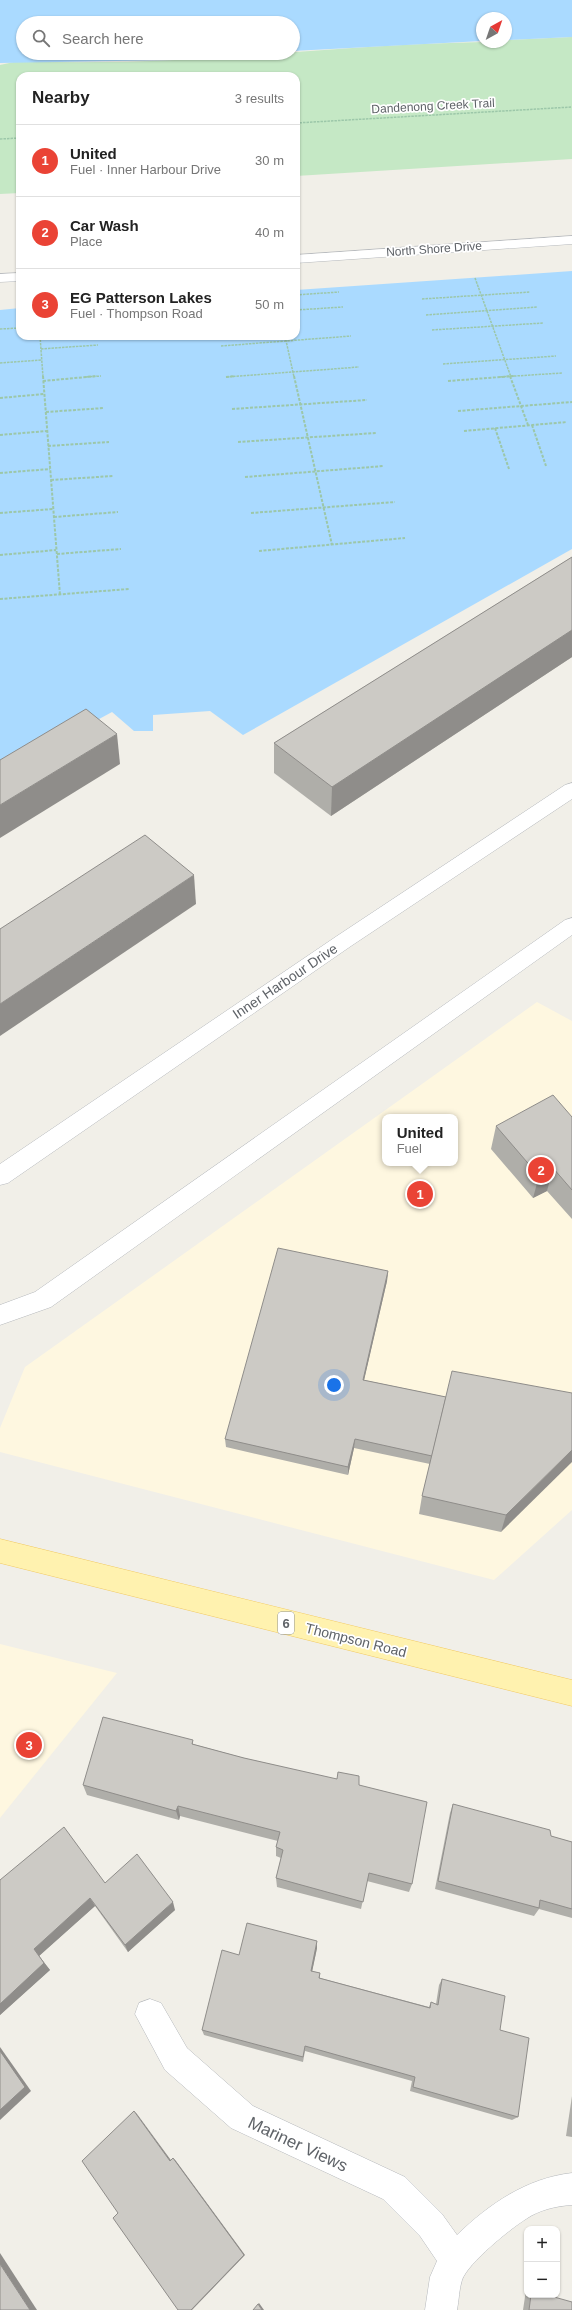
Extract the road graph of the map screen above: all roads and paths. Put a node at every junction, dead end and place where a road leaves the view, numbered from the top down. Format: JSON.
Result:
{"nodes":[{"id":1,"x":572,"y":107,"type":"edge"},
{"id":2,"x":300,"y":122,"type":"edge"},
{"id":3,"x":16,"y":138,"type":"edge"},
{"id":4,"x":0,"y":139,"type":"edge"},
{"id":5,"x":572,"y":240,"type":"edge"},
{"id":6,"x":300,"y":259,"type":"edge"},
{"id":7,"x":16,"y":277,"type":"edge"},
{"id":8,"x":0,"y":278,"type":"edge"},
{"id":9,"x":474,"y":278,"type":"dead end"},
{"id":10,"x":339,"y":292,"type":"dead end"},
{"id":11,"x":530,"y":292,"type":"dead end"},
{"id":12,"x":300,"y":295,"type":"edge"},
{"id":13,"x":481,"y":295,"type":"junction"},
{"id":14,"x":422,"y":299,"type":"dead end"},
{"id":15,"x":537,"y":306,"type":"dead end"},
{"id":16,"x":343,"y":307,"type":"dead end"},
{"id":17,"x":300,"y":310,"type":"edge"},
{"id":18,"x":486,"y":310,"type":"junction"},
{"id":19,"x":426,"y":315,"type":"dead end"},
{"id":20,"x":543,"y":323,"type":"dead end"},
{"id":21,"x":492,"y":327,"type":"junction"},
{"id":22,"x":16,"y":328,"type":"edge"},
{"id":23,"x":0,"y":329,"type":"edge"},
{"id":24,"x":432,"y":330,"type":"dead end"},
{"id":25,"x":351,"y":336,"type":"dead end"},
{"id":26,"x":40,"y":340,"type":"edge"},
{"id":27,"x":299,"y":340,"type":"edge"},
{"id":28,"x":300,"y":340,"type":"edge"},
{"id":29,"x":286,"y":341,"type":"junction"},
{"id":30,"x":98,"y":345,"type":"dead end"},
{"id":31,"x":220,"y":346,"type":"dead end"},
{"id":32,"x":41,"y":349,"type":"junction"},
{"id":33,"x":556,"y":356,"type":"dead end"},
{"id":34,"x":42,"y":360,"type":"junction"},
{"id":35,"x":504,"y":360,"type":"junction"},
{"id":36,"x":0,"y":363,"type":"edge"},
{"id":37,"x":443,"y":364,"type":"dead end"},
{"id":38,"x":359,"y":367,"type":"dead end"},
{"id":39,"x":293,"y":371,"type":"junction"},
{"id":40,"x":562,"y":373,"type":"dead end"},
{"id":41,"x":101,"y":376,"type":"dead end"},
{"id":42,"x":226,"y":376,"type":"dead end"},
{"id":43,"x":510,"y":377,"type":"junction"},
{"id":44,"x":43,"y":381,"type":"junction"},
{"id":45,"x":448,"y":381,"type":"dead end"},
{"id":46,"x":44,"y":394,"type":"junction"},
{"id":47,"x":0,"y":398,"type":"edge"},
{"id":48,"x":367,"y":400,"type":"dead end"},
{"id":49,"x":572,"y":402,"type":"edge"},
{"id":50,"x":300,"y":404,"type":"junction"},
{"id":51,"x":521,"y":406,"type":"junction"},
{"id":52,"x":104,"y":408,"type":"dead end"},
{"id":53,"x":232,"y":409,"type":"dead end"},
{"id":54,"x":458,"y":411,"type":"dead end"},
{"id":55,"x":46,"y":412,"type":"junction"},
{"id":56,"x":567,"y":422,"type":"dead end"},
{"id":57,"x":528,"y":425,"type":"junction"},
{"id":58,"x":532,"y":425,"type":"junction"},
{"id":59,"x":495,"y":428,"type":"junction"},
{"id":60,"x":47,"y":431,"type":"junction"},
{"id":61,"x":464,"y":431,"type":"dead end"},
{"id":62,"x":376,"y":432,"type":"dead end"},
{"id":63,"x":0,"y":435,"type":"edge"},
{"id":64,"x":307,"y":436,"type":"junction"},
{"id":65,"x":109,"y":442,"type":"dead end"},
{"id":66,"x":238,"y":442,"type":"dead end"},
{"id":67,"x":48,"y":446,"type":"junction"},
{"id":68,"x":384,"y":466,"type":"dead end"},
{"id":69,"x":546,"y":466,"type":"dead end"},
{"id":70,"x":509,"y":468,"type":"dead end"},
{"id":71,"x":50,"y":469,"type":"junction"},
{"id":72,"x":315,"y":471,"type":"junction"},
{"id":73,"x":0,"y":473,"type":"edge"},
{"id":74,"x":113,"y":476,"type":"dead end"},
{"id":75,"x":245,"y":477,"type":"dead end"},
{"id":76,"x":51,"y":480,"type":"junction"},
{"id":77,"x":395,"y":502,"type":"dead end"},
{"id":78,"x":323,"y":507,"type":"junction"},
{"id":79,"x":54,"y":509,"type":"junction"},
{"id":80,"x":118,"y":512,"type":"dead end"},
{"id":81,"x":0,"y":513,"type":"edge"},
{"id":82,"x":251,"y":513,"type":"dead end"},
{"id":83,"x":54,"y":517,"type":"junction"},
{"id":84,"x":405,"y":538,"type":"dead end"},
{"id":85,"x":332,"y":545,"type":"junction"},
{"id":86,"x":121,"y":549,"type":"dead end"},
{"id":87,"x":56,"y":550,"type":"junction"},
{"id":88,"x":259,"y":551,"type":"dead end"},
{"id":89,"x":57,"y":554,"type":"junction"},
{"id":90,"x":0,"y":555,"type":"edge"},
{"id":91,"x":129,"y":589,"type":"dead end"},
{"id":92,"x":60,"y":595,"type":"junction"},
{"id":93,"x":0,"y":599,"type":"edge"},
{"id":94,"x":572,"y":790,"type":"edge"},
{"id":95,"x":572,"y":924,"type":"edge"},
{"id":96,"x":0,"y":1176,"type":"edge"},
{"id":97,"x":0,"y":1315,"type":"edge"},
{"id":98,"x":0,"y":1552,"type":"edge"},
{"id":99,"x":572,"y":1693,"type":"edge"},
{"id":100,"x":150,"y":2014,"type":"dead end"},
{"id":101,"x":572,"y":2189,"type":"edge"},
{"id":102,"x":455,"y":2260,"type":"junction"},
{"id":103,"x":441,"y":2310,"type":"edge"}],
"edges":[{"from":1,"to":2,"type":"path","name":"Dandenong Creek Trail"},
{"from":3,"to":4,"type":"path"},
{"from":5,"to":6,"type":"street","name":"North Shore Drive"},
{"from":7,"to":8,"type":"street"},
{"from":9,"to":13,"type":"path"},
{"from":10,"to":12,"type":"path"},
{"from":11,"to":13,"type":"path"},
{"from":13,"to":14,"type":"path"},
{"from":13,"to":18,"type":"path"},
{"from":15,"to":18,"type":"path"},
{"from":16,"to":17,"type":"path"},
{"from":18,"to":19,"type":"path"},
{"from":18,"to":21,"type":"path"},
{"from":20,"to":21,"type":"path"},
{"from":21,"to":24,"type":"path"},
{"from":21,"to":35,"type":"path"},
{"from":22,"to":23,"type":"path"},
{"from":25,"to":28,"type":"path"},
{"from":26,"to":32,"type":"path"},
{"from":27,"to":29,"type":"path"},
{"from":29,"to":31,"type":"path"},
{"from":29,"to":39,"type":"path"},
{"from":30,"to":32,"type":"path"},
{"from":32,"to":34,"type":"path"},
{"from":33,"to":35,"type":"path"},
{"from":34,"to":36,"type":"path"},
{"from":34,"to":44,"type":"path"},
{"from":35,"to":37,"type":"path"},
{"from":35,"to":43,"type":"path"},
{"from":38,"to":39,"type":"path"},
{"from":39,"to":42,"type":"path"},
{"from":39,"to":50,"type":"path"},
{"from":40,"to":43,"type":"path"},
{"from":41,"to":44,"type":"path"},
{"from":43,"to":45,"type":"path"},
{"from":43,"to":51,"type":"path"},
{"from":44,"to":46,"type":"path"},
{"from":46,"to":47,"type":"path"},
{"from":46,"to":55,"type":"path"},
{"from":48,"to":50,"type":"path"},
{"from":49,"to":51,"type":"path"},
{"from":50,"to":53,"type":"path"},
{"from":50,"to":64,"type":"path"},
{"from":51,"to":54,"type":"path"},
{"from":51,"to":57,"type":"path"},
{"from":52,"to":55,"type":"path"},
{"from":55,"to":60,"type":"path"},
{"from":56,"to":58,"type":"path"},
{"from":57,"to":58,"type":"path"},
{"from":57,"to":59,"type":"path"},
{"from":58,"to":69,"type":"path"},
{"from":59,"to":61,"type":"path"},
{"from":59,"to":70,"type":"path"},
{"from":60,"to":63,"type":"path"},
{"from":60,"to":67,"type":"path"},
{"from":62,"to":64,"type":"path"},
{"from":64,"to":66,"type":"path"},
{"from":64,"to":72,"type":"path"},
{"from":65,"to":67,"type":"path"},
{"from":67,"to":71,"type":"path"},
{"from":68,"to":72,"type":"path"},
{"from":71,"to":73,"type":"path"},
{"from":71,"to":76,"type":"path"},
{"from":72,"to":75,"type":"path"},
{"from":72,"to":78,"type":"path"},
{"from":74,"to":76,"type":"path"},
{"from":76,"to":79,"type":"path"},
{"from":77,"to":78,"type":"path"},
{"from":78,"to":82,"type":"path"},
{"from":78,"to":85,"type":"path"},
{"from":79,"to":81,"type":"path"},
{"from":79,"to":83,"type":"path"},
{"from":80,"to":83,"type":"path"},
{"from":83,"to":87,"type":"path"},
{"from":84,"to":85,"type":"path"},
{"from":85,"to":88,"type":"path"},
{"from":86,"to":89,"type":"path"},
{"from":87,"to":89,"type":"path"},
{"from":87,"to":90,"type":"path"},
{"from":89,"to":92,"type":"path"},
{"from":91,"to":92,"type":"path"},
{"from":92,"to":93,"type":"path"},
{"from":94,"to":96,"type":"street","name":"Inner Harbour Drive"},
{"from":95,"to":97,"type":"street"},
{"from":98,"to":99,"type":"main road","name":"Thompson Road","number":"6"},
{"from":100,"to":102,"type":"street","name":"Mariner Views"},
{"from":101,"to":102,"type":"street"},
{"from":102,"to":103,"type":"street"}]}
